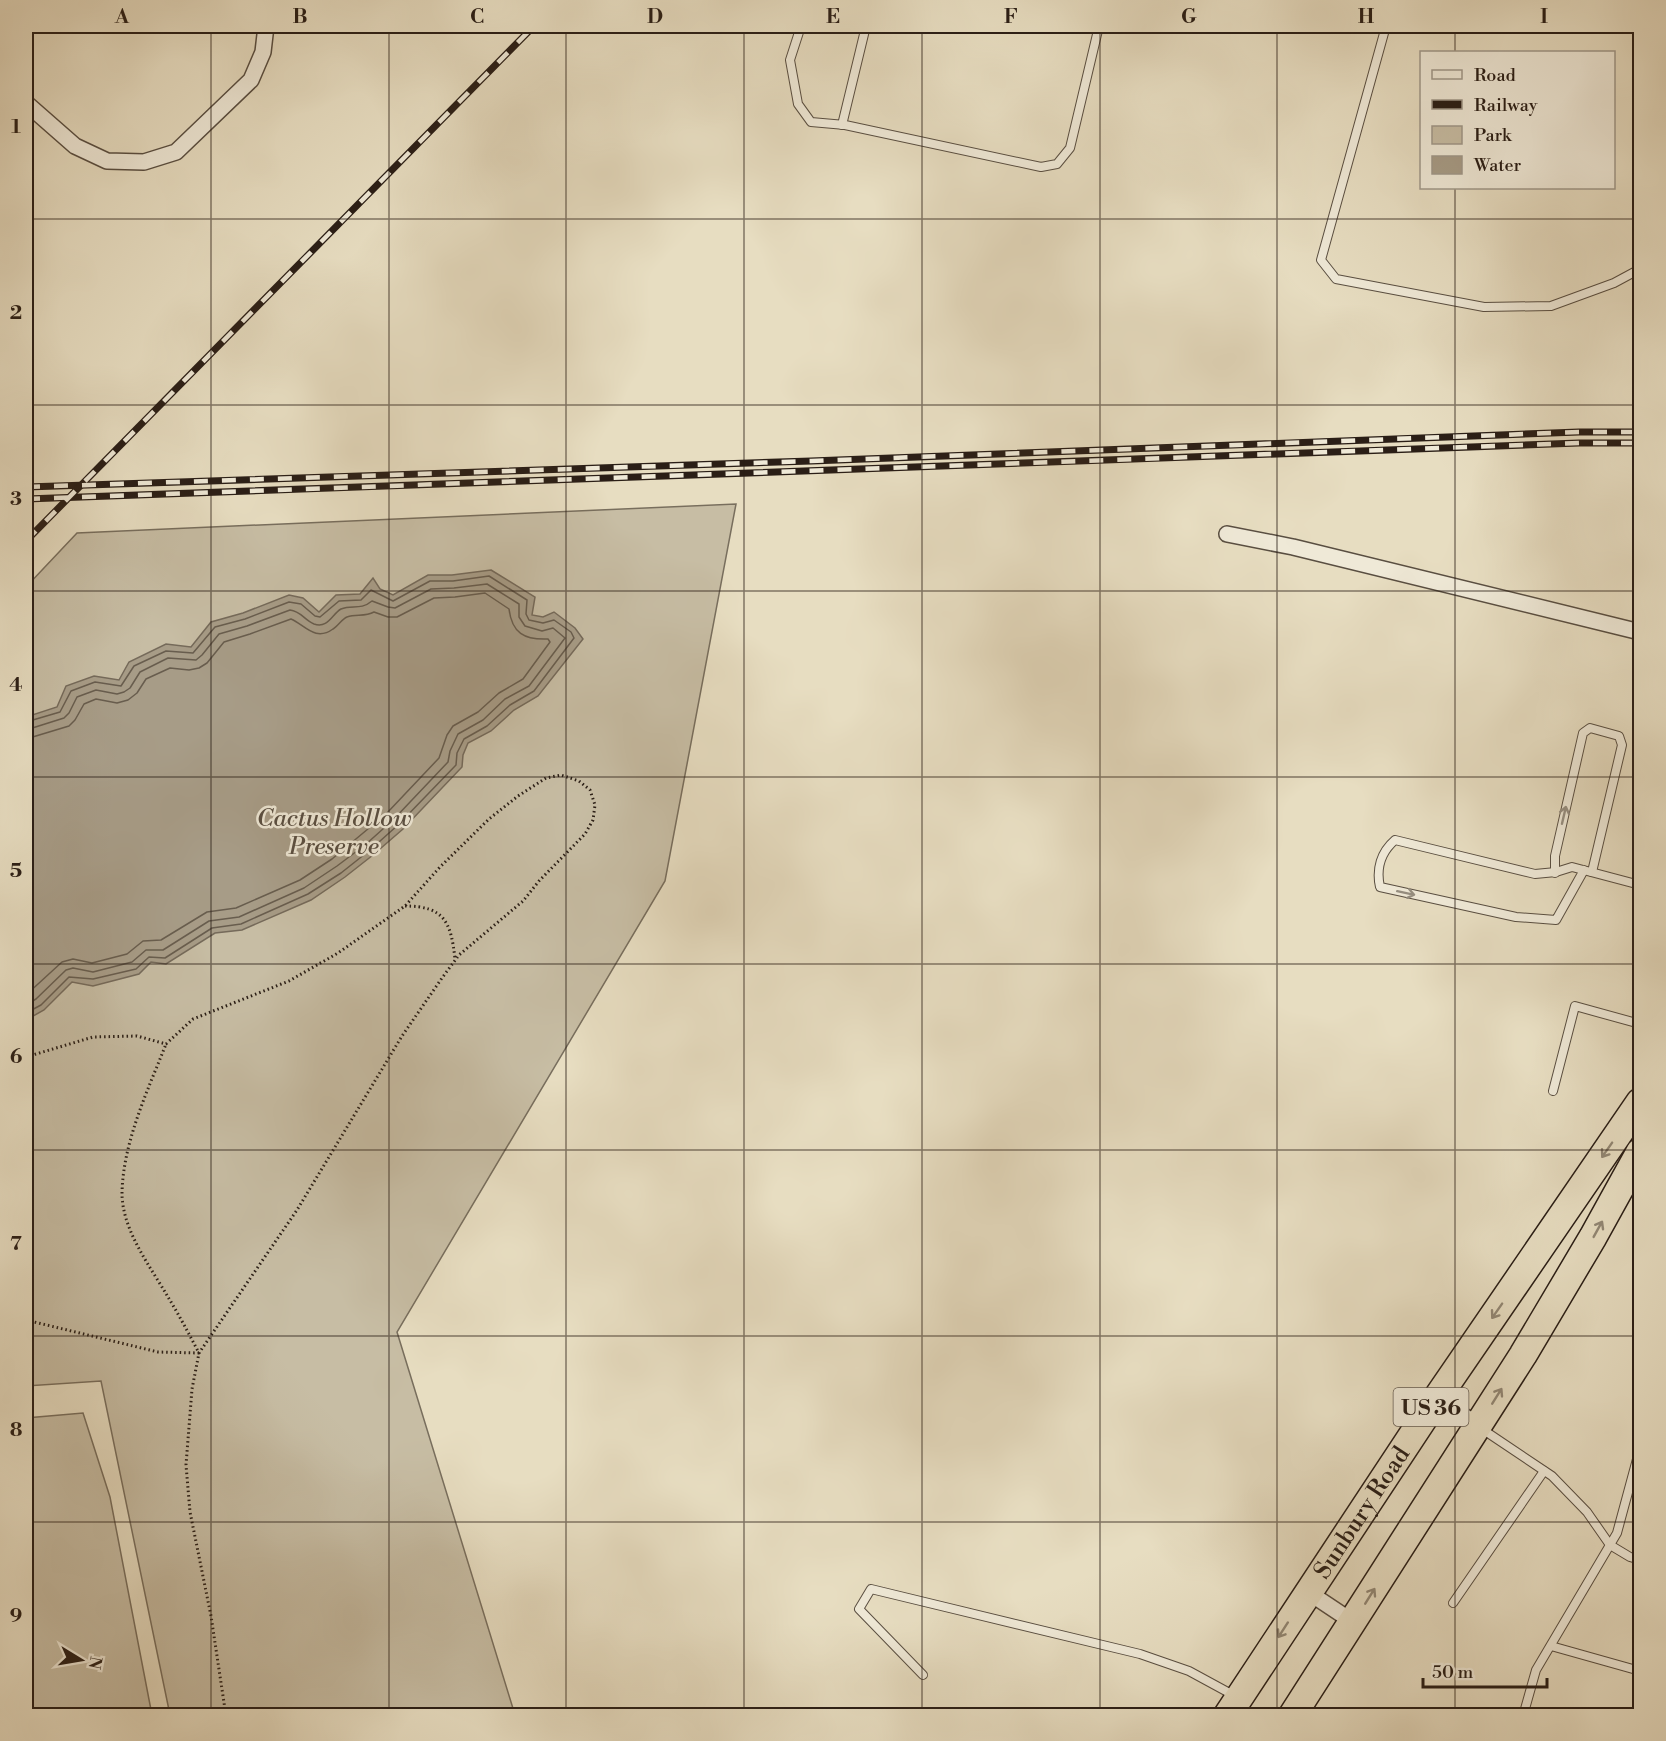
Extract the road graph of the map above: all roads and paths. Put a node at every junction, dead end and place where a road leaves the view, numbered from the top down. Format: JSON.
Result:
{"nodes":[{"id":1,"x":266,"y":26,"type":"edge"},
{"id":2,"x":801,"y":26,"type":"edge"},
{"id":3,"x":866,"y":26,"type":"edge"},
{"id":4,"x":1099,"y":26,"type":"edge"},
{"id":5,"x":1386,"y":26,"type":"edge"},
{"id":6,"x":26,"y":103,"type":"edge"},
{"id":7,"x":842,"y":125,"type":"junction"},
{"id":8,"x":1641,"y":269,"type":"edge"},
{"id":9,"x":1227,"y":534,"type":"dead end"},
{"id":10,"x":1641,"y":632,"type":"edge"},
{"id":11,"x":1588,"y":871,"type":"junction"},
{"id":12,"x":1555,"y":873,"type":"junction"},
{"id":13,"x":1641,"y":885,"type":"edge"},
{"id":14,"x":405,"y":906,"type":"junction"},
{"id":15,"x":455,"y":960,"type":"junction"},
{"id":16,"x":1641,"y":1024,"type":"edge"},
{"id":17,"x":166,"y":1044,"type":"junction"},
{"id":18,"x":26,"y":1057,"type":"edge"},
{"id":19,"x":1553,"y":1090,"type":"dead end"},
{"id":20,"x":1641,"y":1102,"type":"edge"},
{"id":21,"x":1641,"y":1152,"type":"edge"},
{"id":22,"x":26,"y":1320,"type":"edge"},
{"id":23,"x":199,"y":1353,"type":"junction"},
{"id":24,"x":1437,"y":1398,"type":"junction"},
{"id":25,"x":1479,"y":1426,"type":"junction"},
{"id":26,"x":1640,"y":1448,"type":"edge"},
{"id":27,"x":1544,"y":1471,"type":"junction"},
{"id":28,"x":1610,"y":1545,"type":"junction"},
{"id":29,"x":1641,"y":1560,"type":"edge"},
{"id":30,"x":1308,"y":1592,"type":"junction"},
{"id":31,"x":1454,"y":1603,"type":"dead end"},
{"id":32,"x":1353,"y":1623,"type":"junction"},
{"id":33,"x":1551,"y":1647,"type":"junction"},
{"id":34,"x":1641,"y":1671,"type":"edge"},
{"id":35,"x":923,"y":1675,"type":"dead end"},
{"id":36,"x":1233,"y":1707,"type":"edge"},
{"id":37,"x":226,"y":1716,"type":"edge"},
{"id":38,"x":1292,"y":1716,"type":"edge"},
{"id":39,"x":1523,"y":1716,"type":"edge"}],
"edges":[{"from":1,"to":6,"type":"street"},
{"from":2,"to":7,"type":"lane"},
{"from":3,"to":7,"type":"lane"},
{"from":4,"to":7,"type":"lane"},
{"from":5,"to":8,"type":"lane"},
{"from":9,"to":10,"type":"street"},
{"from":11,"to":12,"type":"lane"},
{"from":12,"to":11,"type":"lane","one_way":true},
{"from":12,"to":11,"type":"lane","one_way":true},
{"from":11,"to":13,"type":"lane"},
{"from":14,"to":15,"type":"path"},
{"from":14,"to":15,"type":"path"},
{"from":14,"to":17,"type":"path"},
{"from":15,"to":23,"type":"path"},
{"from":16,"to":19,"type":"lane"},
{"from":17,"to":18,"type":"path"},
{"from":17,"to":23,"type":"path"},
{"from":20,"to":24,"type":"highway","name":"Sunbury Road","number":"US 36","one_way":true},
{"from":25,"to":21,"type":"highway","number":"US 36","one_way":true},
{"from":22,"to":23,"type":"path"},
{"from":23,"to":37,"type":"path"},
{"from":24,"to":25,"type":"street"},
{"from":24,"to":30,"type":"highway","name":"Sunbury Road","number":"US 36"},
{"from":25,"to":27,"type":"lane"},
{"from":32,"to":25,"type":"highway","number":"US 36","one_way":true},
{"from":26,"to":28,"type":"lane"},
{"from":27,"to":28,"type":"lane"},
{"from":27,"to":31,"type":"lane"},
{"from":28,"to":29,"type":"lane"},
{"from":28,"to":33,"type":"lane"},
{"from":30,"to":32,"type":"street"},
{"from":30,"to":36,"type":"highway","name":"Sunbury Road","number":"US 36","one_way":true},
{"from":32,"to":38,"type":"highway","number":"US 36"},
{"from":33,"to":34,"type":"lane"},
{"from":33,"to":39,"type":"lane"},
{"from":35,"to":36,"type":"lane"}]}
